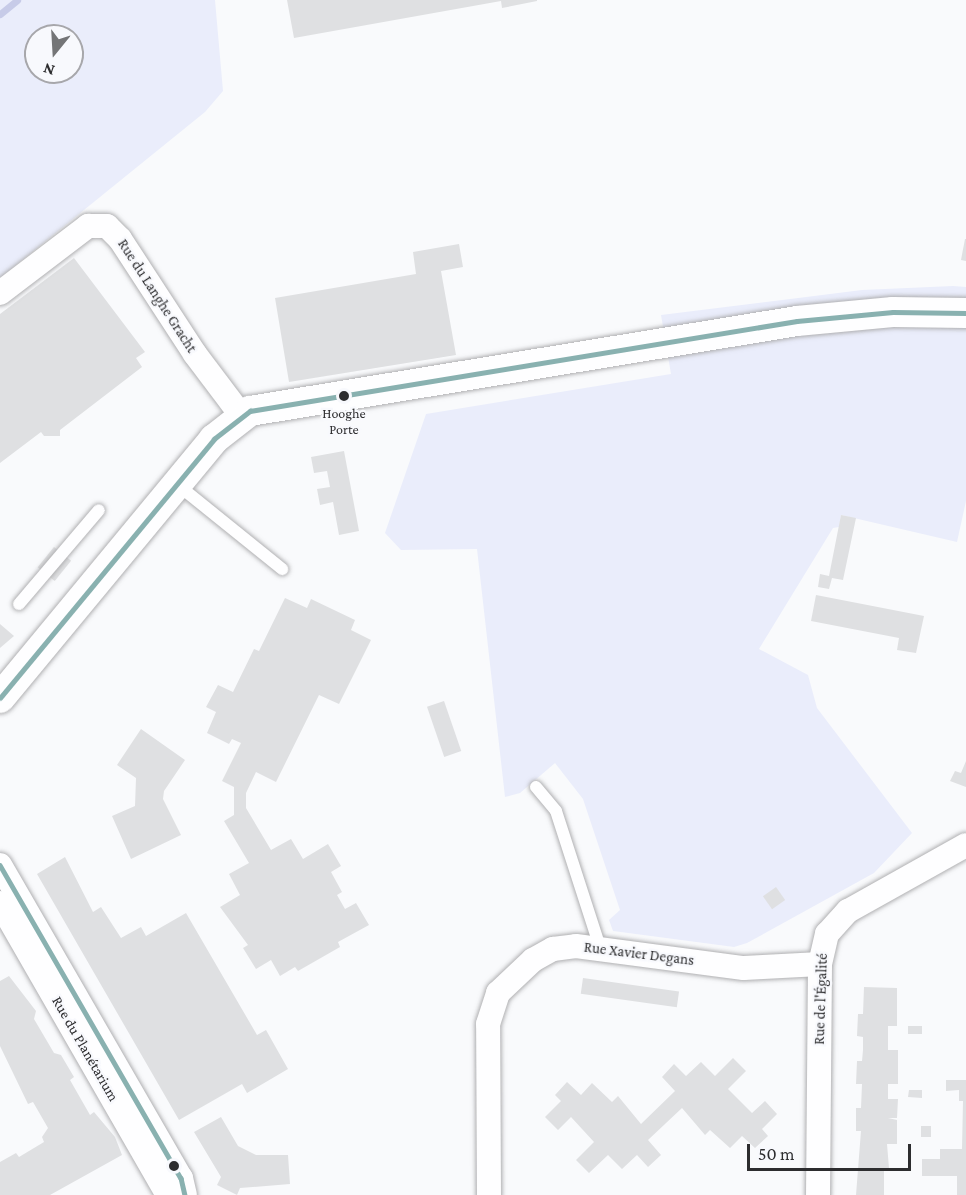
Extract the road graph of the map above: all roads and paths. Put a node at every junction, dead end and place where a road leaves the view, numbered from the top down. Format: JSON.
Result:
{"nodes":[{"id":1,"x":0,"y":293,"type":"edge"},
{"id":2,"x":966,"y":313,"type":"edge"},
{"id":3,"x":241,"y":415,"type":"junction"},
{"id":4,"x":177,"y":484,"type":"junction"},
{"id":5,"x":99,"y":510,"type":"dead end"},
{"id":6,"x":282,"y":569,"type":"dead end"},
{"id":7,"x":19,"y":604,"type":"dead end"},
{"id":8,"x":0,"y":698,"type":"edge"},
{"id":9,"x":536,"y":787,"type":"dead end"},
{"id":10,"x":966,"y":845,"type":"edge"},
{"id":11,"x":0,"y":865,"type":"edge"},
{"id":12,"x":0,"y":903,"type":"edge"},
{"id":13,"x":600,"y":947,"type":"junction"},
{"id":14,"x":820,"y":964,"type":"junction"},
{"id":15,"x":168,"y":1195,"type":"edge"},
{"id":16,"x":185,"y":1195,"type":"edge"},
{"id":17,"x":489,"y":1195,"type":"edge"},
{"id":18,"x":818,"y":1195,"type":"edge"}],
"edges":[{"from":1,"to":3,"type":"street","name":"Rue du Langhe Gracht"},
{"from":2,"to":3,"type":"street"},
{"from":3,"to":4,"type":"street"},
{"from":4,"to":6,"type":"lane"},
{"from":4,"to":8,"type":"street"},
{"from":5,"to":7,"type":"lane"},
{"from":9,"to":13,"type":"lane"},
{"from":10,"to":14,"type":"street","name":"Rue de l'Égalité"},
{"from":11,"to":16,"type":"street","name":"Rue du Planétarium"},
{"from":12,"to":15,"type":"street","name":"Rue du Planétarium"},
{"from":13,"to":14,"type":"street","name":"Rue Xavier Degans"},
{"from":13,"to":17,"type":"street","name":"Rue Xavier Degans"},
{"from":14,"to":18,"type":"street","name":"Rue de l'Égalité"}]}
